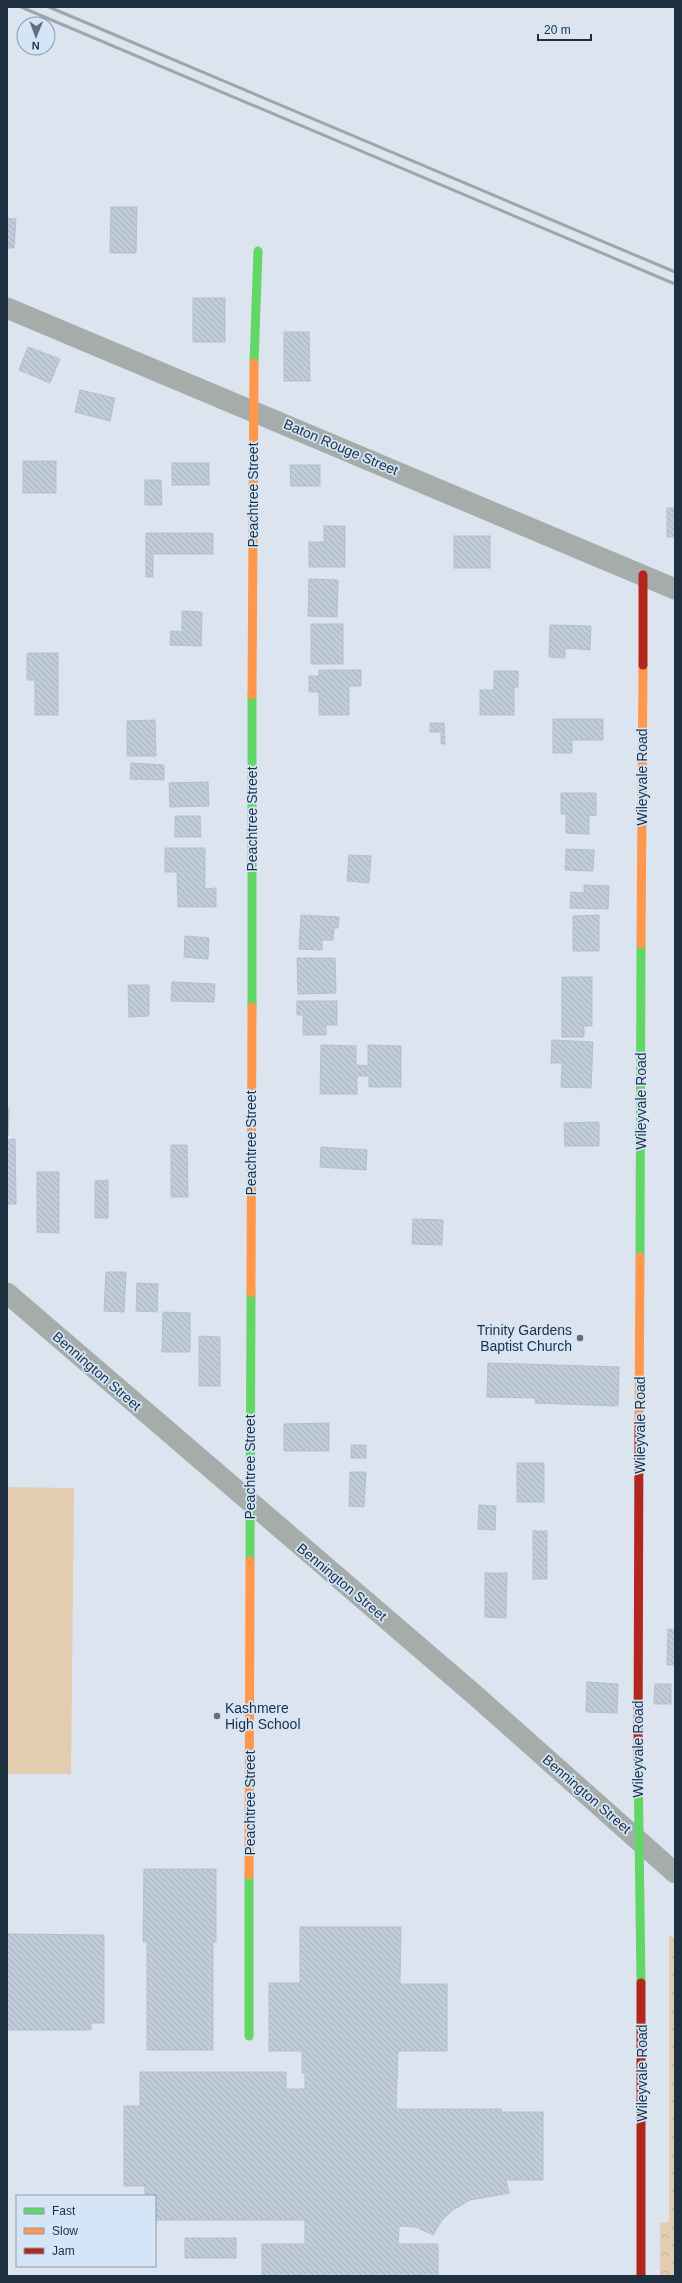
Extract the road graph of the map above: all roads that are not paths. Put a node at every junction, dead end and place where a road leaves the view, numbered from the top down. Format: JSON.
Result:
{"nodes":[{"id":1,"x":258,"y":251,"type":"dead end"},
{"id":2,"x":7,"y":308,"type":"edge"},
{"id":3,"x":253,"y":410,"type":"junction"},
{"id":4,"x":643,"y":575,"type":"junction"},
{"id":5,"x":675,"y":589,"type":"edge"},
{"id":6,"x":7,"y":1293,"type":"edge"},
{"id":7,"x":250,"y":1504,"type":"junction"},
{"id":8,"x":638,"y":1839,"type":"junction"},
{"id":9,"x":675,"y":1873,"type":"edge"},
{"id":10,"x":249,"y":2036,"type":"dead end"},
{"id":11,"x":641,"y":2276,"type":"edge"}],
"edges":[{"from":1,"to":3,"type":"street","name":"Peachtree Street"},
{"from":2,"to":3,"type":"street","name":"Baton Rouge Street"},
{"from":3,"to":4,"type":"street","name":"Baton Rouge Street"},
{"from":3,"to":7,"type":"street","name":"Peachtree Street"},
{"from":4,"to":5,"type":"street","name":"Baton Rouge Street"},
{"from":4,"to":8,"type":"street","name":"Wileyvale Road"},
{"from":6,"to":7,"type":"street","name":"Bennington Street"},
{"from":7,"to":8,"type":"street","name":"Bennington Street"},
{"from":7,"to":10,"type":"street","name":"Peachtree Street"},
{"from":8,"to":9,"type":"street","name":"Bennington Street"},
{"from":8,"to":11,"type":"street","name":"Wileyvale Road"}]}
